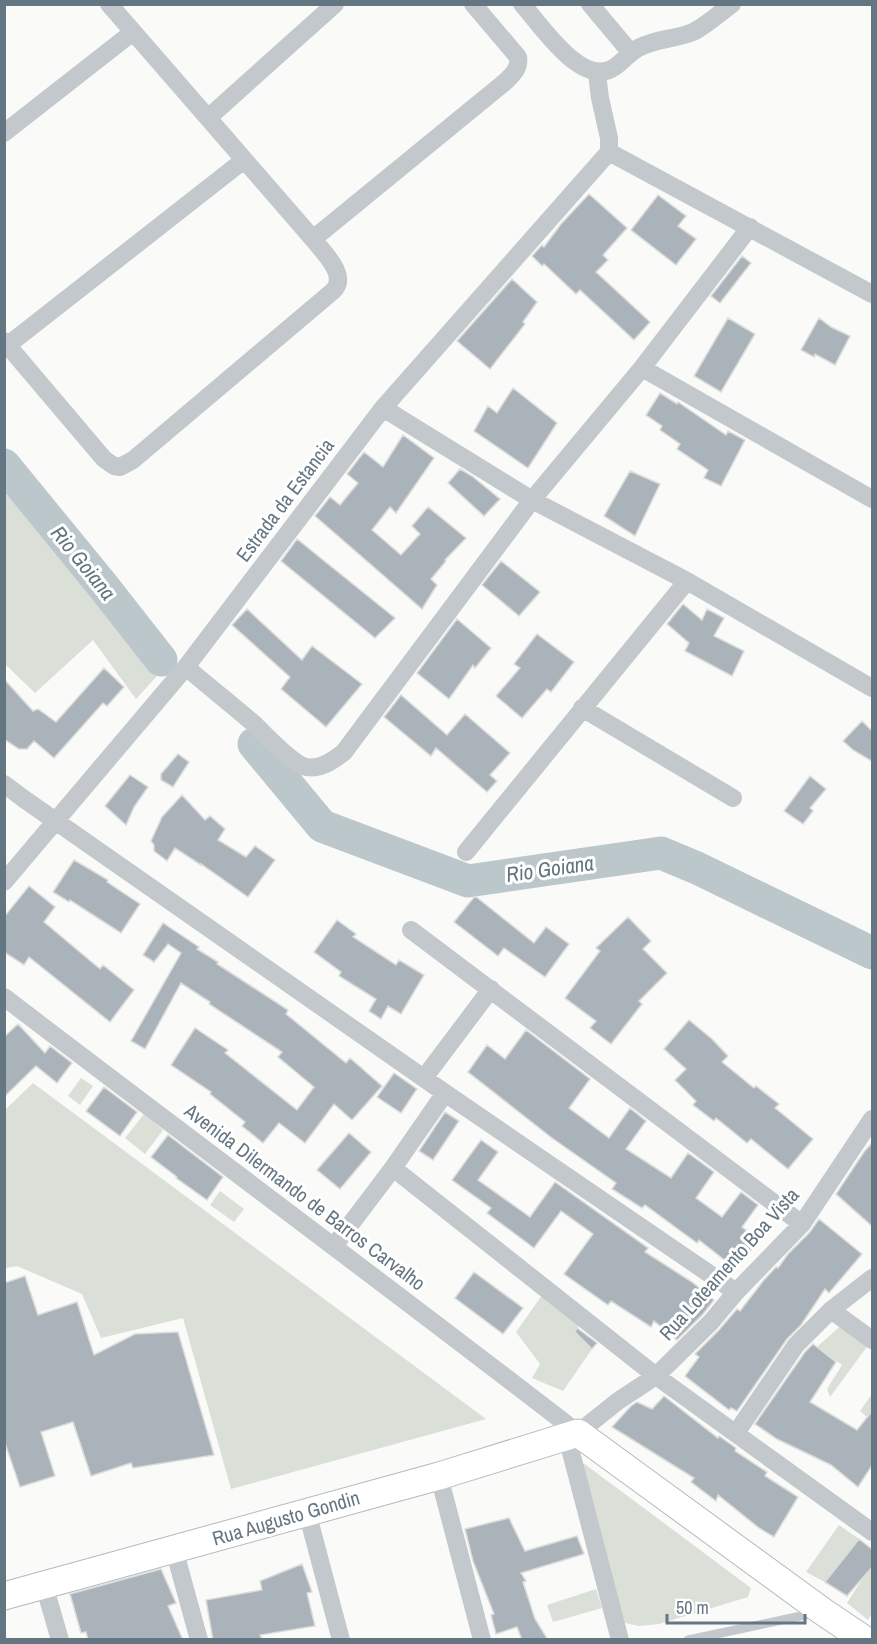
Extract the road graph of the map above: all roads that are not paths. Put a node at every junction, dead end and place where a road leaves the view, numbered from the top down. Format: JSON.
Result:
{"nodes":[{"id":1,"x":109,"y":4,"type":"edge"},
{"id":2,"x":335,"y":4,"type":"edge"},
{"id":3,"x":473,"y":4,"type":"edge"},
{"id":4,"x":522,"y":4,"type":"edge"},
{"id":5,"x":590,"y":4,"type":"edge"},
{"id":6,"x":732,"y":4,"type":"edge"},
{"id":7,"x":133,"y":32,"type":"junction"},
{"id":8,"x":631,"y":52,"type":"junction"},
{"id":9,"x":597,"y":73,"type":"junction"},
{"id":10,"x":208,"y":118,"type":"junction"},
{"id":11,"x":4,"y":133,"type":"edge"},
{"id":12,"x":609,"y":152,"type":"junction"},
{"id":13,"x":244,"y":160,"type":"junction"},
{"id":14,"x":750,"y":227,"type":"junction"},
{"id":15,"x":313,"y":239,"type":"junction"},
{"id":16,"x":873,"y":294,"type":"edge"},
{"id":17,"x":6,"y":343,"type":"edge"},
{"id":18,"x":642,"y":368,"type":"junction"},
{"id":19,"x":383,"y":408,"type":"junction"},
{"id":20,"x":873,"y":499,"type":"edge"},
{"id":21,"x":532,"y":500,"type":"junction"},
{"id":22,"x":687,"y":581,"type":"junction"},
{"id":23,"x":186,"y":667,"type":"junction"},
{"id":24,"x":873,"y":688,"type":"edge"},
{"id":25,"x":582,"y":708,"type":"junction"},
{"id":26,"x":4,"y":784,"type":"edge"},
{"id":27,"x":733,"y":798,"type":"dead end"},
{"id":28,"x":56,"y":820,"type":"junction"},
{"id":29,"x":466,"y":852,"type":"dead end"},
{"id":30,"x":4,"y":882,"type":"edge"},
{"id":31,"x":411,"y":930,"type":"dead end"},
{"id":32,"x":491,"y":989,"type":"junction"},
{"id":33,"x":4,"y":997,"type":"edge"},
{"id":34,"x":424,"y":1078,"type":"junction"},
{"id":35,"x":445,"y":1093,"type":"junction"},
{"id":36,"x":873,"y":1119,"type":"edge"},
{"id":37,"x":393,"y":1168,"type":"junction"},
{"id":38,"x":802,"y":1224,"type":"junction"},
{"id":39,"x":334,"y":1246,"type":"junction"},
{"id":40,"x":873,"y":1278,"type":"edge"},
{"id":41,"x":736,"y":1292,"type":"junction"},
{"id":42,"x":831,"y":1311,"type":"junction"},
{"id":43,"x":873,"y":1340,"type":"edge"},
{"id":44,"x":656,"y":1376,"type":"junction"},
{"id":45,"x":736,"y":1433,"type":"junction"},
{"id":46,"x":572,"y":1435,"type":"junction"},
{"id":47,"x":439,"y":1476,"type":"junction"},
{"id":48,"x":307,"y":1512,"type":"junction"},
{"id":49,"x":873,"y":1532,"type":"edge"},
{"id":50,"x":174,"y":1549,"type":"junction"},
{"id":51,"x":44,"y":1585,"type":"junction"},
{"id":52,"x":4,"y":1596,"type":"edge"},
{"id":53,"x":822,"y":1611,"type":"junction"},
{"id":54,"x":60,"y":1640,"type":"edge"},
{"id":55,"x":198,"y":1640,"type":"edge"},
{"id":56,"x":340,"y":1640,"type":"edge"},
{"id":57,"x":482,"y":1640,"type":"edge"},
{"id":58,"x":620,"y":1640,"type":"edge"},
{"id":59,"x":688,"y":1640,"type":"edge"},
{"id":60,"x":865,"y":1640,"type":"edge"}],
"edges":[{"from":1,"to":7,"type":"street"},
{"from":2,"to":10,"type":"street"},
{"from":3,"to":15,"type":"street"},
{"from":4,"to":9,"type":"street"},
{"from":5,"to":8,"type":"street"},
{"from":6,"to":8,"type":"street"},
{"from":7,"to":10,"type":"street"},
{"from":7,"to":11,"type":"street"},
{"from":8,"to":9,"type":"street"},
{"from":9,"to":12,"type":"street"},
{"from":10,"to":13,"type":"street"},
{"from":12,"to":14,"type":"street"},
{"from":12,"to":19,"type":"street","name":"Estrada da Estancia"},
{"from":13,"to":15,"type":"street"},
{"from":13,"to":17,"type":"street"},
{"from":14,"to":16,"type":"street"},
{"from":14,"to":18,"type":"street"},
{"from":15,"to":17,"type":"street"},
{"from":18,"to":20,"type":"street"},
{"from":18,"to":21,"type":"street"},
{"from":19,"to":21,"type":"street"},
{"from":19,"to":23,"type":"street","name":"Estrada da Estancia"},
{"from":21,"to":22,"type":"street"},
{"from":21,"to":23,"type":"street"},
{"from":22,"to":24,"type":"street"},
{"from":22,"to":25,"type":"street"},
{"from":23,"to":28,"type":"street","name":"Estrada da Estancia"},
{"from":25,"to":27,"type":"street"},
{"from":25,"to":29,"type":"street"},
{"from":26,"to":28,"type":"street"},
{"from":28,"to":30,"type":"street","name":"Estrada da Estancia"},
{"from":28,"to":34,"type":"street"},
{"from":31,"to":32,"type":"street"},
{"from":32,"to":34,"type":"street"},
{"from":32,"to":38,"type":"street"},
{"from":33,"to":39,"type":"street","name":"Avenida Dilermando de Barros Carvalho"},
{"from":34,"to":35,"type":"street"},
{"from":35,"to":37,"type":"street"},
{"from":35,"to":41,"type":"street"},
{"from":36,"to":38,"type":"street","name":"Rua Loteamento Boa Vista"},
{"from":37,"to":39,"type":"street"},
{"from":37,"to":44,"type":"street"},
{"from":38,"to":41,"type":"street","name":"Rua Loteamento Boa Vista"},
{"from":39,"to":46,"type":"street","name":"Avenida Dilermando de Barros Carvalho"},
{"from":40,"to":42,"type":"street"},
{"from":41,"to":44,"type":"street","name":"Rua Loteamento Boa Vista"},
{"from":42,"to":43,"type":"street"},
{"from":42,"to":45,"type":"street"},
{"from":44,"to":45,"type":"street"},
{"from":44,"to":46,"type":"street","name":"Rua Loteamento Boa Vista"},
{"from":45,"to":49,"type":"street"},
{"from":46,"to":47,"type":"street","name":"Rua Augusto Gondin"},
{"from":46,"to":53,"type":"street"},
{"from":46,"to":58,"type":"street"},
{"from":47,"to":48,"type":"street","name":"Rua Augusto Gondin"},
{"from":47,"to":57,"type":"street"},
{"from":48,"to":50,"type":"street","name":"Rua Augusto Gondin"},
{"from":48,"to":56,"type":"street"},
{"from":50,"to":51,"type":"street","name":"Rua Augusto Gondin"},
{"from":50,"to":55,"type":"street"},
{"from":51,"to":52,"type":"street","name":"Rua Augusto Gondin"},
{"from":51,"to":54,"type":"street"},
{"from":53,"to":59,"type":"lane"},
{"from":53,"to":60,"type":"street"}]}
